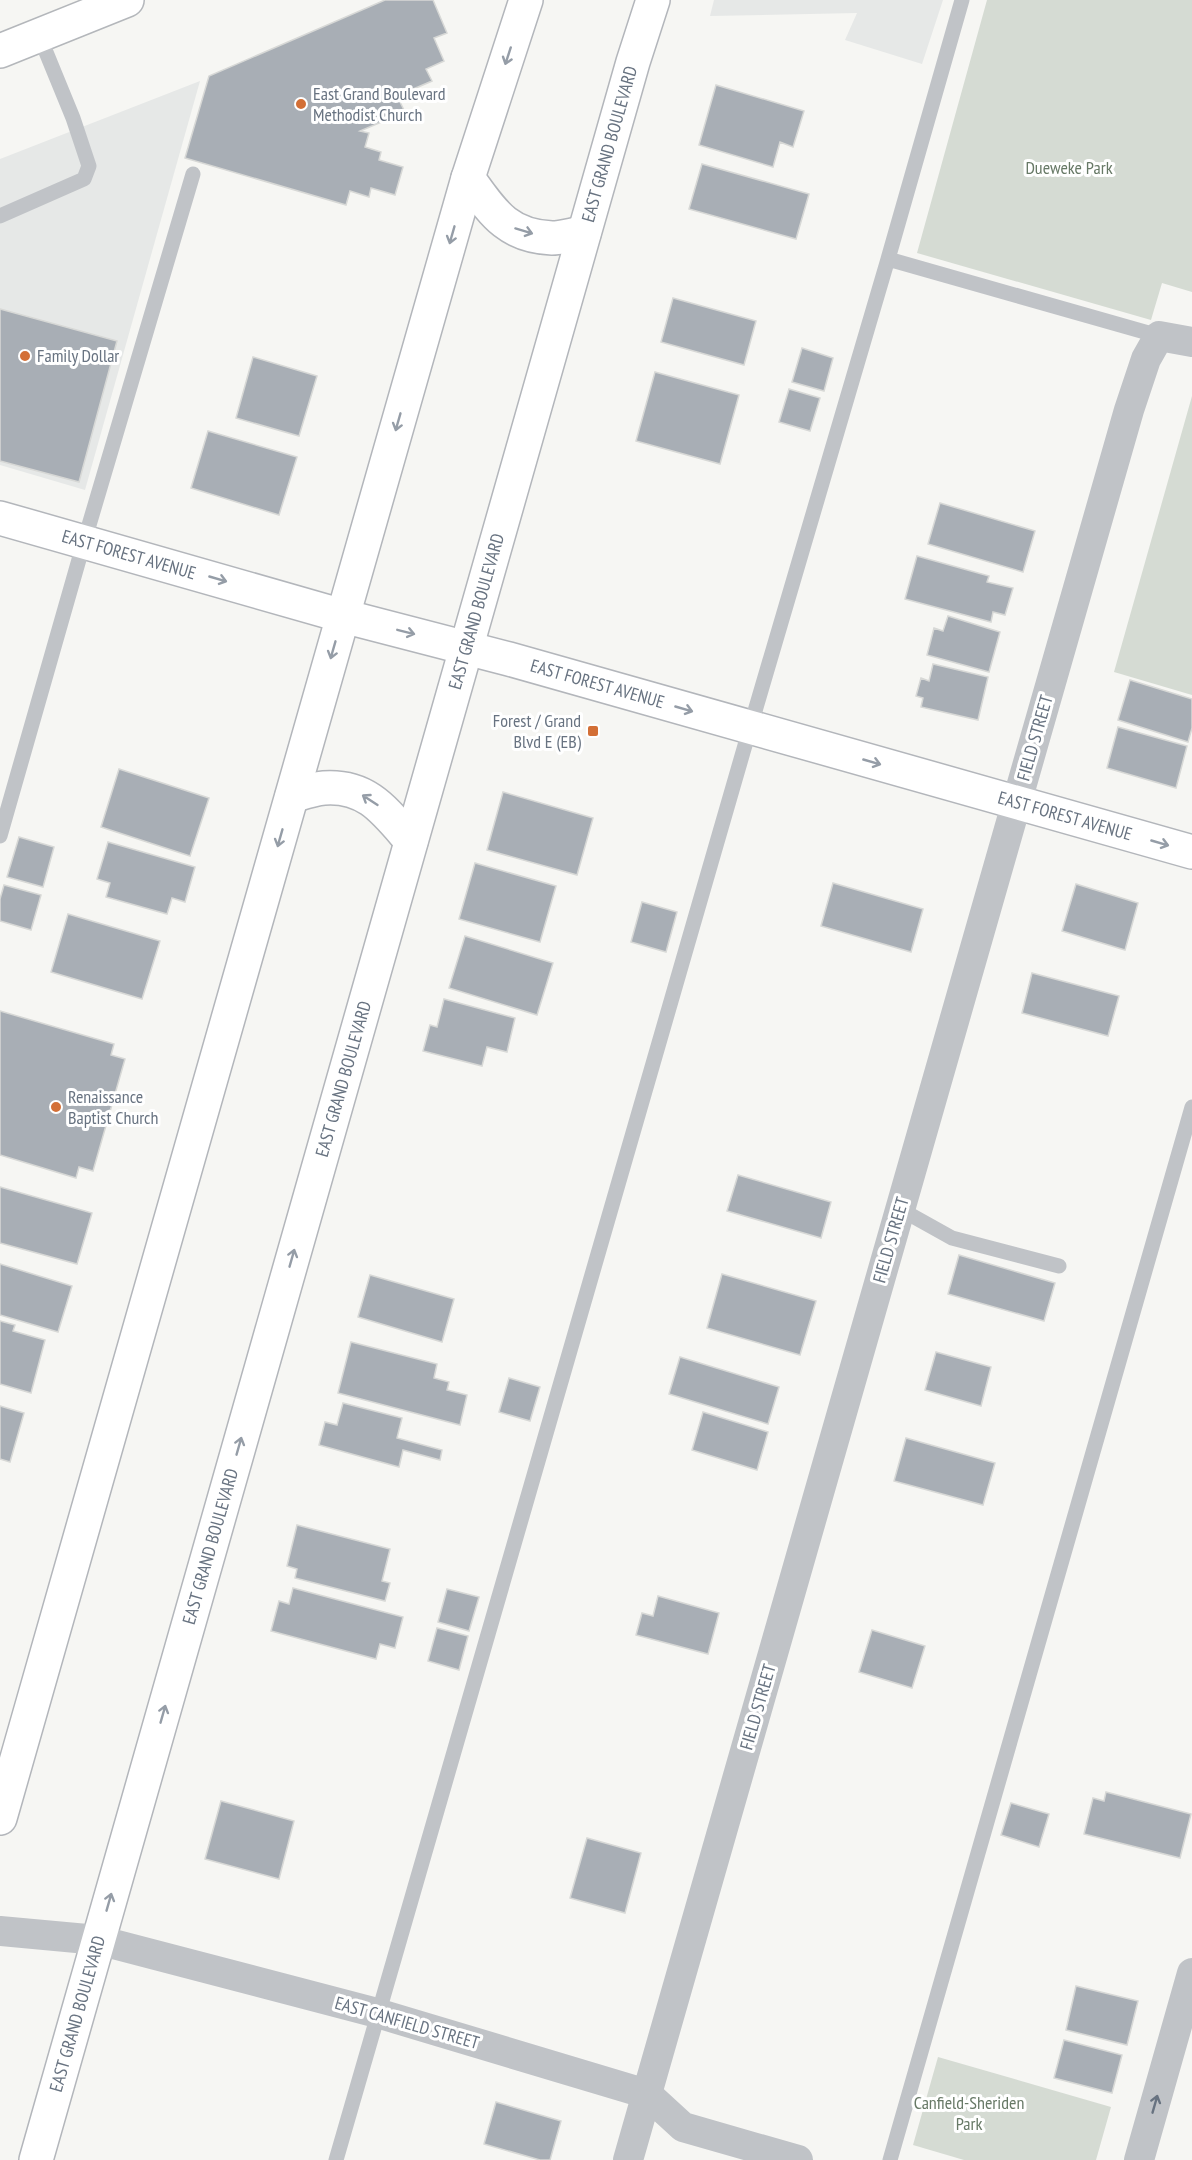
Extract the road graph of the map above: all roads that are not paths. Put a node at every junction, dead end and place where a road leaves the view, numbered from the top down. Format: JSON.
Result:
{"nodes":[{"id":1,"x":128,"y":0,"type":"edge"},
{"id":2,"x":526,"y":0,"type":"edge"},
{"id":3,"x":962,"y":0,"type":"edge"},
{"id":4,"x":647,"y":5,"type":"edge"},
{"id":5,"x":39,"y":35,"type":"junction"},
{"id":6,"x":0,"y":51,"type":"edge"},
{"id":7,"x":193,"y":174,"type":"dead end"},
{"id":8,"x":468,"y":178,"type":"junction"},
{"id":9,"x":0,"y":216,"type":"edge"},
{"id":10,"x":584,"y":233,"type":"junction"},
{"id":11,"x":888,"y":260,"type":"junction"},
{"id":12,"x":1174,"y":339,"type":"edge"},
{"id":13,"x":0,"y":518,"type":"edge"},
{"id":14,"x":84,"y":542,"type":"junction"},
{"id":15,"x":343,"y":616,"type":"junction"},
{"id":16,"x":466,"y":647,"type":"junction"},
{"id":17,"x":750,"y":728,"type":"junction"},
{"id":18,"x":292,"y":796,"type":"junction"},
{"id":19,"x":1016,"y":802,"type":"junction"},
{"id":20,"x":0,"y":836,"type":"edge"},
{"id":21,"x":411,"y":841,"type":"junction"},
{"id":22,"x":1192,"y":852,"type":"edge"},
{"id":23,"x":1192,"y":1107,"type":"edge"},
{"id":24,"x":900,"y":1209,"type":"junction"},
{"id":25,"x":1059,"y":1266,"type":"dead end"},
{"id":26,"x":0,"y":1818,"type":"edge"},
{"id":27,"x":0,"y":1931,"type":"edge"},
{"id":28,"x":98,"y":1940,"type":"junction"},
{"id":29,"x":1192,"y":1973,"type":"edge"},
{"id":30,"x":378,"y":2013,"type":"junction"},
{"id":31,"x":647,"y":2094,"type":"junction"},
{"id":32,"x":36,"y":2160,"type":"edge"},
{"id":33,"x":336,"y":2160,"type":"edge"},
{"id":34,"x":628,"y":2160,"type":"edge"},
{"id":35,"x":798,"y":2160,"type":"edge"},
{"id":36,"x":890,"y":2160,"type":"edge"},
{"id":37,"x":1138,"y":2160,"type":"edge"}],
"edges":[{"from":1,"to":5,"type":"main road"},
{"from":2,"to":8,"type":"main road","one_way":true},
{"from":3,"to":11,"type":"lane"},
{"from":4,"to":10,"type":"main road","name":"EAST GRAND BOULEVARD"},
{"from":5,"to":6,"type":"main road"},
{"from":5,"to":9,"type":"lane"},
{"from":7,"to":14,"type":"lane"},
{"from":8,"to":10,"type":"main road","one_way":true},
{"from":8,"to":15,"type":"main road","one_way":true},
{"from":10,"to":16,"type":"main road","name":"EAST GRAND BOULEVARD"},
{"from":11,"to":12,"type":"lane"},
{"from":11,"to":17,"type":"lane"},
{"from":12,"to":19,"type":"street","name":"FIELD STREET"},
{"from":13,"to":14,"type":"main road","name":"EAST FOREST AVENUE"},
{"from":14,"to":15,"type":"main road","name":"EAST FOREST AVENUE","one_way":true},
{"from":14,"to":20,"type":"lane"},
{"from":15,"to":16,"type":"main road","name":"EAST FOREST AVENUE","one_way":true},
{"from":15,"to":18,"type":"main road","one_way":true},
{"from":16,"to":17,"type":"main road","name":"EAST FOREST AVENUE","one_way":true},
{"from":16,"to":21,"type":"main road","name":"EAST GRAND BOULEVARD"},
{"from":17,"to":19,"type":"main road","name":"EAST FOREST AVENUE","one_way":true},
{"from":17,"to":30,"type":"lane"},
{"from":21,"to":18,"type":"main road","one_way":true},
{"from":18,"to":26,"type":"main road","one_way":true},
{"from":19,"to":22,"type":"main road","name":"EAST FOREST AVENUE","one_way":true},
{"from":19,"to":24,"type":"street","name":"FIELD STREET"},
{"from":28,"to":21,"type":"main road","name":"EAST GRAND BOULEVARD","one_way":true},
{"from":23,"to":36,"type":"lane"},
{"from":24,"to":25,"type":"lane"},
{"from":24,"to":31,"type":"street","name":"FIELD STREET"},
{"from":27,"to":28,"type":"street","name":"EAST CANFIELD STREET"},
{"from":28,"to":30,"type":"street","name":"EAST CANFIELD STREET"},
{"from":28,"to":32,"type":"main road","name":"EAST GRAND BOULEVARD"},
{"from":37,"to":29,"type":"street","one_way":true},
{"from":30,"to":31,"type":"street","name":"EAST CANFIELD STREET"},
{"from":30,"to":33,"type":"lane"},
{"from":31,"to":34,"type":"street","name":"FIELD STREET"},
{"from":31,"to":35,"type":"street","name":"EAST CANFIELD STREET"}]}
